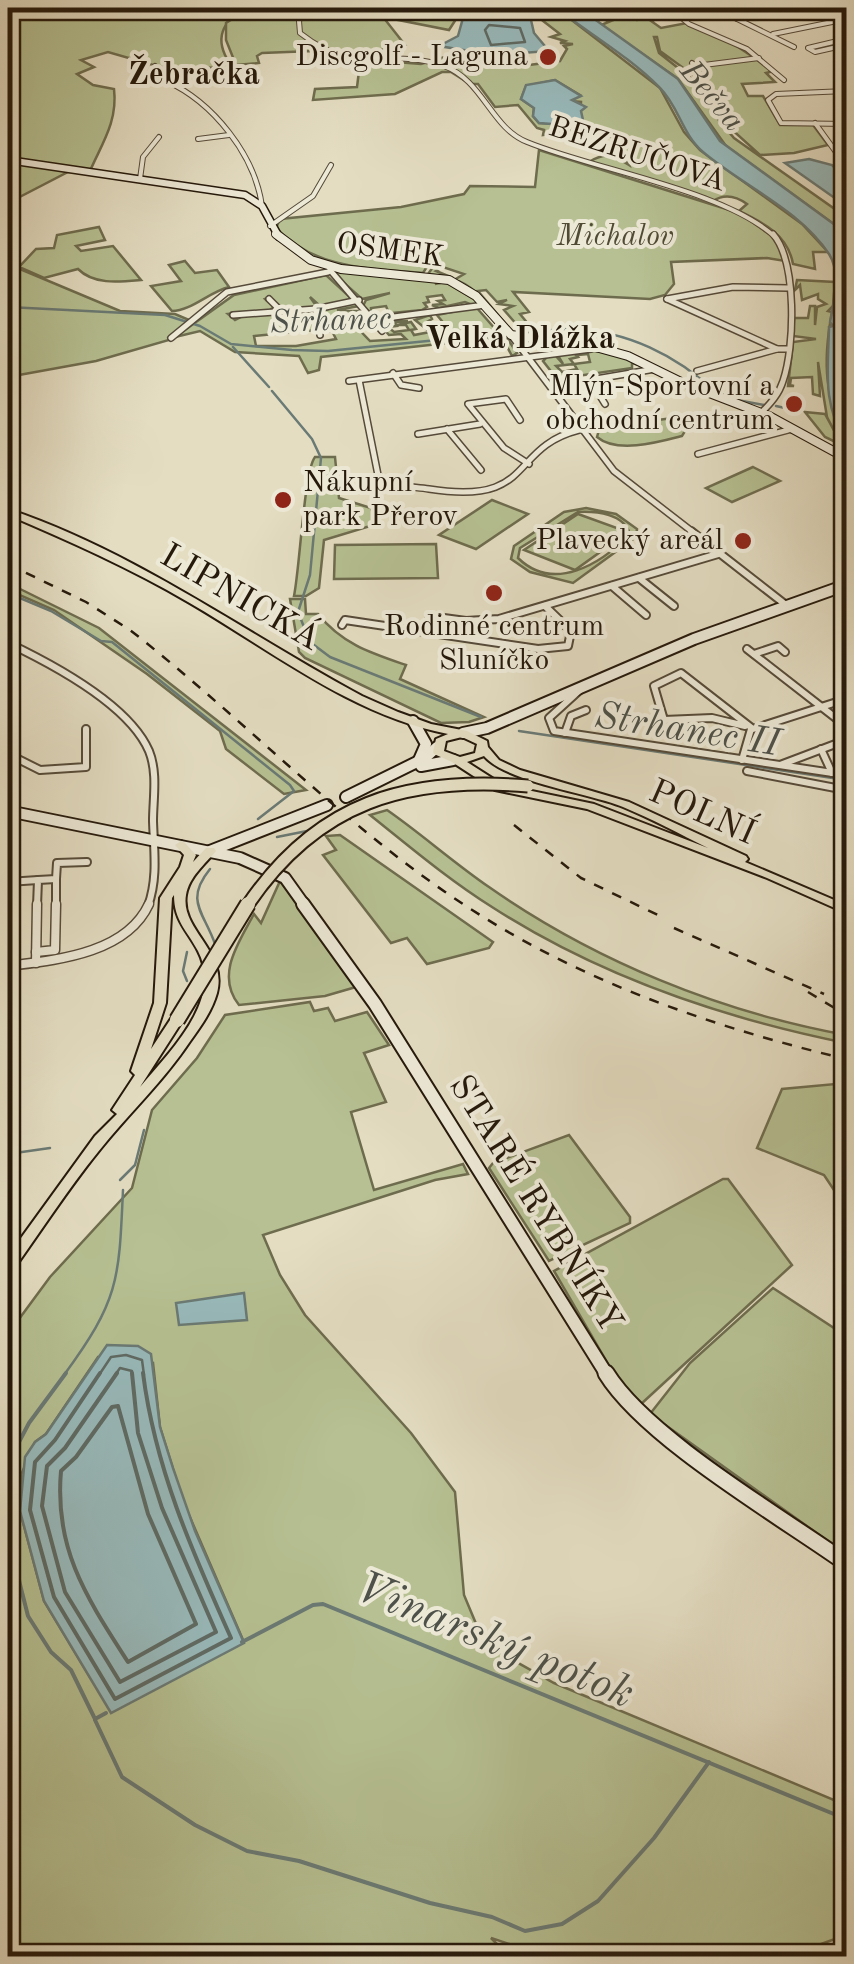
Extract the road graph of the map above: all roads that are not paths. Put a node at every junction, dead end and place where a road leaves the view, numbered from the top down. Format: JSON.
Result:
{"nodes":[{"id":1,"x":306,"y":8,"type":"edge"},
{"id":2,"x":700,"y":8,"type":"edge"},
{"id":3,"x":796,"y":8,"type":"edge"},
{"id":4,"x":817,"y":8,"type":"edge"},
{"id":5,"x":726,"y":13,"type":"dead end"},
{"id":6,"x":737,"y":19,"type":"junction"},
{"id":7,"x":844,"y":21,"type":"edge"},
{"id":8,"x":770,"y":34,"type":"junction"},
{"id":9,"x":800,"y":39,"type":"dead end"},
{"id":10,"x":784,"y":42,"type":"junction"},
{"id":11,"x":846,"y":44,"type":"edge"},
{"id":12,"x":759,"y":58,"type":"junction"},
{"id":13,"x":692,"y":64,"type":"dead end"},
{"id":14,"x":154,"y":66,"type":"dead end"},
{"id":15,"x":784,"y":80,"type":"dead end"},
{"id":16,"x":846,"y":91,"type":"edge"},
{"id":17,"x":815,"y":123,"type":"junction"},
{"id":18,"x":846,"y":124,"type":"edge"},
{"id":19,"x":229,"y":135,"type":"junction"},
{"id":20,"x":158,"y":137,"type":"dead end"},
{"id":21,"x":198,"y":139,"type":"dead end"},
{"id":22,"x":844,"y":158,"type":"edge"},
{"id":23,"x":8,"y":160,"type":"edge"},
{"id":24,"x":331,"y":166,"type":"dead end"},
{"id":25,"x":846,"y":166,"type":"edge"},
{"id":26,"x":140,"y":179,"type":"junction"},
{"id":27,"x":262,"y":196,"type":"junction"},
{"id":28,"x":251,"y":198,"type":"junction"},
{"id":29,"x":262,"y":206,"type":"junction"},
{"id":30,"x":270,"y":226,"type":"junction"},
{"id":31,"x":331,"y":270,"type":"junction"},
{"id":32,"x":788,"y":288,"type":"junction"},
{"id":33,"x":309,"y":298,"type":"dead end"},
{"id":34,"x":268,"y":299,"type":"dead end"},
{"id":35,"x":359,"y":300,"type":"junction"},
{"id":36,"x":485,"y":305,"type":"junction"},
{"id":37,"x":318,"y":308,"type":"junction"},
{"id":38,"x":280,"y":311,"type":"junction"},
{"id":39,"x":233,"y":314,"type":"dead end"},
{"id":40,"x":371,"y":320,"type":"junction"},
{"id":41,"x":382,"y":331,"type":"dead end"},
{"id":42,"x":509,"y":333,"type":"junction"},
{"id":43,"x":320,"y":335,"type":"dead end"},
{"id":44,"x":171,"y":338,"type":"dead end"},
{"id":45,"x":606,"y":349,"type":"junction"},
{"id":46,"x":777,"y":349,"type":"junction"},
{"id":47,"x":787,"y":349,"type":"junction"},
{"id":48,"x":524,"y":356,"type":"junction"},
{"id":49,"x":654,"y":369,"type":"junction"},
{"id":50,"x":697,"y":372,"type":"dead end"},
{"id":51,"x":393,"y":373,"type":"junction"},
{"id":52,"x":359,"y":380,"type":"junction"},
{"id":53,"x":350,"y":381,"type":"dead end"},
{"id":54,"x":420,"y":388,"type":"dead end"},
{"id":55,"x":605,"y":404,"type":"dead end"},
{"id":56,"x":762,"y":413,"type":"junction"},
{"id":57,"x":520,"y":420,"type":"dead end"},
{"id":58,"x":480,"y":424,"type":"junction"},
{"id":59,"x":447,"y":429,"type":"junction"},
{"id":60,"x":792,"y":429,"type":"junction"},
{"id":61,"x":579,"y":430,"type":"junction"},
{"id":62,"x":418,"y":434,"type":"dead end"},
{"id":63,"x":698,"y":454,"type":"dead end"},
{"id":64,"x":846,"y":458,"type":"edge"},
{"id":65,"x":529,"y":464,"type":"junction"},
{"id":66,"x":481,"y":470,"type":"dead end"},
{"id":67,"x":8,"y":512,"type":"edge"},
{"id":68,"x":718,"y":554,"type":"junction"},
{"id":69,"x":639,"y":578,"type":"junction"},
{"id":70,"x":846,"y":585,"type":"edge"},
{"id":71,"x":612,"y":586,"type":"junction"},
{"id":72,"x":786,"y":605,"type":"junction"},
{"id":73,"x":545,"y":606,"type":"junction"},
{"id":74,"x":674,"y":606,"type":"dead end"},
{"id":75,"x":646,"y":615,"type":"dead end"},
{"id":76,"x":429,"y":616,"type":"dead end"},
{"id":77,"x":342,"y":625,"type":"dead end"},
{"id":78,"x":446,"y":627,"type":"junction"},
{"id":79,"x":8,"y":643,"type":"edge"},
{"id":80,"x":747,"y":649,"type":"dead end"},
{"id":81,"x":786,"y":652,"type":"dead end"},
{"id":82,"x":754,"y":654,"type":"junction"},
{"id":83,"x":576,"y":690,"type":"junction"},
{"id":84,"x":846,"y":698,"type":"edge"},
{"id":85,"x":823,"y":707,"type":"junction"},
{"id":86,"x":586,"y":710,"type":"dead end"},
{"id":87,"x":726,"y":710,"type":"junction"},
{"id":88,"x":712,"y":718,"type":"junction"},
{"id":89,"x":412,"y":720,"type":"junction"},
{"id":90,"x":846,"y":726,"type":"edge"},
{"id":91,"x":748,"y":727,"type":"junction"},
{"id":92,"x":86,"y":729,"type":"dead end"},
{"id":93,"x":461,"y":733,"type":"junction"},
{"id":94,"x":563,"y":733,"type":"junction"},
{"id":95,"x":846,"y":740,"type":"edge"},
{"id":96,"x":437,"y":745,"type":"junction"},
{"id":97,"x":484,"y":748,"type":"junction"},
{"id":98,"x":821,"y":749,"type":"junction"},
{"id":99,"x":8,"y":754,"type":"edge"},
{"id":100,"x":454,"y":760,"type":"junction"},
{"id":101,"x":742,"y":760,"type":"junction"},
{"id":102,"x":418,"y":761,"type":"junction"},
{"id":103,"x":747,"y":771,"type":"dead end"},
{"id":104,"x":779,"y":771,"type":"junction"},
{"id":105,"x":832,"y":773,"type":"junction"},
{"id":106,"x":846,"y":775,"type":"edge"},
{"id":107,"x":384,"y":780,"type":"junction"},
{"id":108,"x":846,"y":790,"type":"edge"},
{"id":109,"x":346,"y":796,"type":"dead end"},
{"id":110,"x":326,"y":806,"type":"dead end"},
{"id":111,"x":8,"y":811,"type":"edge"},
{"id":112,"x":247,"y":836,"type":"junction"},
{"id":113,"x":154,"y":840,"type":"junction"},
{"id":114,"x":180,"y":846,"type":"junction"},
{"id":115,"x":210,"y":852,"type":"junction"},
{"id":116,"x":240,"y":858,"type":"junction"},
{"id":117,"x":87,"y":862,"type":"dead end"},
{"id":118,"x":153,"y":862,"type":"junction"},
{"id":119,"x":186,"y":868,"type":"junction"},
{"id":120,"x":56,"y":879,"type":"junction"},
{"id":121,"x":38,"y":880,"type":"junction"},
{"id":122,"x":779,"y":880,"type":"junction"},
{"id":123,"x":8,"y":882,"type":"edge"},
{"id":124,"x":846,"y":909,"type":"edge"},
{"id":125,"x":36,"y":952,"type":"junction"},
{"id":126,"x":36,"y":963,"type":"junction"},
{"id":127,"x":8,"y":966,"type":"edge"},
{"id":128,"x":130,"y":1094,"type":"junction"},
{"id":129,"x":8,"y":1116,"type":"edge"},
{"id":130,"x":8,"y":1128,"type":"edge"},
{"id":131,"x":98,"y":1142,"type":"junction"},
{"id":132,"x":8,"y":1266,"type":"edge"},
{"id":133,"x":846,"y":1563,"type":"edge"}],
"edges":[{"from":1,"to":32,"type":"street","name":"BEZRUČOVA"},
{"from":2,"to":12,"type":"street"},
{"from":3,"to":6,"type":"street"},
{"from":4,"to":7,"type":"street"},
{"from":5,"to":6,"type":"street"},
{"from":6,"to":8,"type":"street"},
{"from":7,"to":8,"type":"street"},
{"from":8,"to":10,"type":"street"},
{"from":9,"to":10,"type":"street"},
{"from":10,"to":11,"type":"street"},
{"from":12,"to":13,"type":"street"},
{"from":12,"to":15,"type":"street"},
{"from":14,"to":19,"type":"street"},
{"from":16,"to":17,"type":"street"},
{"from":17,"to":18,"type":"street"},
{"from":17,"to":22,"type":"street"},
{"from":19,"to":21,"type":"street"},
{"from":19,"to":27,"type":"street"},
{"from":20,"to":26,"type":"street"},
{"from":22,"to":25,"type":"street"},
{"from":23,"to":26,"type":"street"},
{"from":24,"to":30,"type":"street"},
{"from":26,"to":28,"type":"street"},
{"from":27,"to":28,"type":"street"},
{"from":27,"to":29,"type":"street"},
{"from":28,"to":29,"type":"street"},
{"from":29,"to":30,"type":"street","name":"OSMEK"},
{"from":30,"to":31,"type":"street","name":"OSMEK"},
{"from":31,"to":35,"type":"street"},
{"from":31,"to":36,"type":"street","name":"OSMEK"},
{"from":31,"to":44,"type":"street"},
{"from":32,"to":46,"type":"street"},
{"from":32,"to":47,"type":"street","name":"BEZRUČOVA"},
{"from":33,"to":37,"type":"street"},
{"from":34,"to":38,"type":"street"},
{"from":35,"to":37,"type":"street"},
{"from":35,"to":40,"type":"street"},
{"from":36,"to":40,"type":"street","name":"OSMEK"},
{"from":36,"to":42,"type":"street","name":"OSMEK"},
{"from":37,"to":38,"type":"street"},
{"from":37,"to":43,"type":"street"},
{"from":38,"to":39,"type":"street"},
{"from":40,"to":41,"type":"street"},
{"from":42,"to":45,"type":"street"},
{"from":42,"to":48,"type":"street"},
{"from":45,"to":48,"type":"street"},
{"from":45,"to":49,"type":"street"},
{"from":46,"to":47,"type":"street"},
{"from":46,"to":50,"type":"street"},
{"from":47,"to":56,"type":"street","name":"BEZRUČOVA"},
{"from":48,"to":51,"type":"street"},
{"from":48,"to":61,"type":"street"},
{"from":49,"to":55,"type":"street"},
{"from":49,"to":56,"type":"street"},
{"from":51,"to":52,"type":"street"},
{"from":51,"to":54,"type":"street"},
{"from":52,"to":53,"type":"street"},
{"from":52,"to":65,"type":"street"},
{"from":56,"to":60,"type":"street"},
{"from":57,"to":58,"type":"street"},
{"from":58,"to":59,"type":"street"},
{"from":58,"to":65,"type":"street"},
{"from":59,"to":62,"type":"street"},
{"from":59,"to":66,"type":"street"},
{"from":60,"to":63,"type":"street"},
{"from":60,"to":64,"type":"street"},
{"from":61,"to":65,"type":"street"},
{"from":61,"to":68,"type":"street"},
{"from":67,"to":89,"type":"main road","name":"LIPNICKÁ"},
{"from":68,"to":69,"type":"street"},
{"from":68,"to":72,"type":"street"},
{"from":69,"to":71,"type":"street"},
{"from":69,"to":74,"type":"street"},
{"from":70,"to":72,"type":"street"},
{"from":71,"to":73,"type":"street"},
{"from":71,"to":75,"type":"street"},
{"from":72,"to":83,"type":"street"},
{"from":73,"to":78,"type":"street"},
{"from":73,"to":78,"type":"street"},
{"from":76,"to":78,"type":"street"},
{"from":77,"to":78,"type":"street"},
{"from":79,"to":113,"type":"street"},
{"from":80,"to":82,"type":"street"},
{"from":81,"to":82,"type":"street"},
{"from":82,"to":85,"type":"street"},
{"from":83,"to":93,"type":"street"},
{"from":83,"to":94,"type":"street"},
{"from":83,"to":97,"type":"street"},
{"from":84,"to":85,"type":"street"},
{"from":85,"to":90,"type":"street"},
{"from":85,"to":91,"type":"street"},
{"from":86,"to":94,"type":"street"},
{"from":87,"to":88,"type":"street"},
{"from":87,"to":88,"type":"street"},
{"from":87,"to":91,"type":"street"},
{"from":88,"to":91,"type":"street"},
{"from":89,"to":93,"type":"main road","name":"LIPNICKÁ"},
{"from":89,"to":96,"type":"main road","name":"LIPNICKÁ"},
{"from":89,"to":102,"type":"street"},
{"from":91,"to":101,"type":"street"},
{"from":92,"to":99,"type":"street"},
{"from":93,"to":96,"type":"main road"},
{"from":93,"to":97,"type":"main road","name":"LIPNICKÁ"},
{"from":94,"to":101,"type":"street"},
{"from":95,"to":98,"type":"street"},
{"from":96,"to":100,"type":"main road","name":"LIPNICKÁ"},
{"from":96,"to":102,"type":"street"},
{"from":97,"to":100,"type":"main road"},
{"from":97,"to":122,"type":"main road","name":"LIPNICKÁ"},
{"from":98,"to":104,"type":"street"},
{"from":98,"to":105,"type":"street"},
{"from":100,"to":107,"type":"street"},
{"from":100,"to":122,"type":"main road","name":"LIPNICKÁ"},
{"from":101,"to":104,"type":"street"},
{"from":102,"to":107,"type":"street"},
{"from":103,"to":104,"type":"street"},
{"from":104,"to":105,"type":"street"},
{"from":104,"to":108,"type":"street"},
{"from":105,"to":106,"type":"street"},
{"from":107,"to":109,"type":"street"},
{"from":110,"to":112,"type":"street"},
{"from":111,"to":113,"type":"street","name":"STARÉ RYBNÍKY"},
{"from":112,"to":114,"type":"street"},
{"from":112,"to":115,"type":"street"},
{"from":112,"to":116,"type":"street"},
{"from":113,"to":114,"type":"street","name":"STARÉ RYBNÍKY"},
{"from":113,"to":118,"type":"street"},
{"from":114,"to":115,"type":"street","name":"STARÉ RYBNÍKY"},
{"from":114,"to":118,"type":"street"},
{"from":114,"to":119,"type":"main road"},
{"from":115,"to":116,"type":"street","name":"STARÉ RYBNÍKY"},
{"from":115,"to":119,"type":"main road"},
{"from":115,"to":131,"type":"main road"},
{"from":116,"to":133,"type":"street","name":"STARÉ RYBNÍKY"},
{"from":117,"to":120,"type":"street"},
{"from":118,"to":126,"type":"street"},
{"from":119,"to":128,"type":"main road"},
{"from":120,"to":121,"type":"street"},
{"from":120,"to":125,"type":"street"},
{"from":121,"to":123,"type":"street"},
{"from":121,"to":125,"type":"street"},
{"from":122,"to":124,"type":"main road","name":"POLNÍ"},
{"from":122,"to":128,"type":"main road","name":"POLNÍ","bridge":true},
{"from":125,"to":126,"type":"street"},
{"from":126,"to":127,"type":"street"},
{"from":128,"to":131,"type":"main road"},
{"from":129,"to":130,"type":"street"},
{"from":131,"to":132,"type":"main road"}]}
